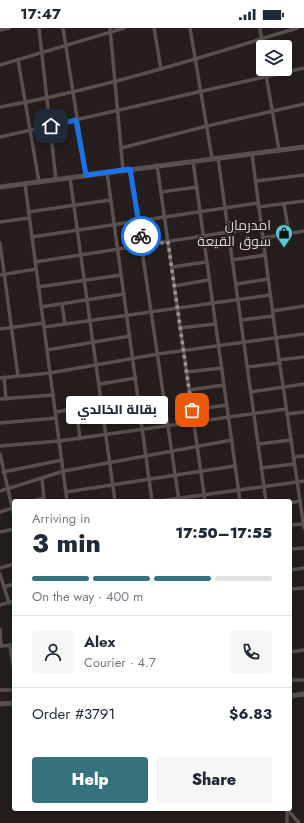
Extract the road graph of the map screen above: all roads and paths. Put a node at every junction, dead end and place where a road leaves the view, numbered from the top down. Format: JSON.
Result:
{"nodes":[{"id":1,"x":9,"y":28,"type":"edge"},
{"id":2,"x":39,"y":28,"type":"edge"},
{"id":3,"x":63,"y":28,"type":"edge"},
{"id":4,"x":124,"y":28,"type":"edge"},
{"id":5,"x":154,"y":28,"type":"edge"},
{"id":6,"x":192,"y":28,"type":"edge"},
{"id":7,"x":260,"y":28,"type":"edge"},
{"id":8,"x":297,"y":28,"type":"edge"},
{"id":9,"x":0,"y":30,"type":"edge"},
{"id":10,"x":111,"y":30,"type":"edge"},
{"id":11,"x":262,"y":39,"type":"junction"},
{"id":12,"x":65,"y":46,"type":"junction"},
{"id":13,"x":42,"y":52,"type":"junction"},
{"id":14,"x":18,"y":60,"type":"junction"},
{"id":15,"x":195,"y":60,"type":"junction"},
{"id":16,"x":0,"y":65,"type":"edge"},
{"id":17,"x":304,"y":68,"type":"edge"},
{"id":18,"x":161,"y":69,"type":"junction"},
{"id":19,"x":267,"y":78,"type":"junction"},
{"id":20,"x":114,"y":81,"type":"junction"},
{"id":21,"x":72,"y":92,"type":"junction"},
{"id":22,"x":201,"y":92,"type":"junction"},
{"id":23,"x":48,"y":97,"type":"junction"},
{"id":24,"x":24,"y":103,"type":"junction"},
{"id":25,"x":304,"y":104,"type":"edge"},
{"id":26,"x":0,"y":107,"type":"edge"},
{"id":27,"x":117,"y":110,"type":"junction"},
{"id":28,"x":272,"y":112,"type":"junction"},
{"id":29,"x":76,"y":120,"type":"junction"},
{"id":30,"x":51,"y":126,"type":"junction"},
{"id":31,"x":207,"y":126,"type":"junction"},
{"id":32,"x":29,"y":131,"type":"junction"},
{"id":33,"x":0,"y":137,"type":"edge"},
{"id":34,"x":304,"y":147,"type":"edge"},
{"id":35,"x":120,"y":148,"type":"junction"},
{"id":36,"x":278,"y":150,"type":"junction"},
{"id":37,"x":252,"y":154,"type":"junction"},
{"id":38,"x":215,"y":158,"type":"junction"},
{"id":39,"x":193,"y":161,"type":"junction"},
{"id":40,"x":157,"y":165,"type":"junction"},
{"id":41,"x":130,"y":169,"type":"junction"},
{"id":42,"x":123,"y":170,"type":"junction"},
{"id":43,"x":107,"y":172,"type":"junction"},
{"id":44,"x":86,"y":175,"type":"junction"},
{"id":45,"x":304,"y":175,"type":"edge"},
{"id":46,"x":70,"y":178,"type":"junction"},
{"id":47,"x":56,"y":180,"type":"junction"},
{"id":48,"x":256,"y":181,"type":"junction"},
{"id":49,"x":39,"y":182,"type":"junction"},
{"id":50,"x":25,"y":184,"type":"junction"},
{"id":51,"x":0,"y":187,"type":"edge"},
{"id":52,"x":197,"y":187,"type":"junction"},
{"id":53,"x":161,"y":192,"type":"junction"},
{"id":54,"x":110,"y":200,"type":"junction"},
{"id":55,"x":304,"y":201,"type":"edge"},
{"id":56,"x":284,"y":204,"type":"junction"},
{"id":57,"x":74,"y":205,"type":"junction"},
{"id":58,"x":258,"y":205,"type":"junction"},
{"id":59,"x":224,"y":207,"type":"junction"},
{"id":60,"x":200,"y":211,"type":"junction"},
{"id":61,"x":28,"y":212,"type":"junction"},
{"id":62,"x":165,"y":215,"type":"junction"},
{"id":63,"x":29,"y":218,"type":"junction"},
{"id":64,"x":139,"y":219,"type":"junction"},
{"id":65,"x":0,"y":222,"type":"edge"},
{"id":66,"x":113,"y":224,"type":"junction"},
{"id":67,"x":261,"y":227,"type":"junction"},
{"id":68,"x":78,"y":230,"type":"junction"},
{"id":69,"x":304,"y":231,"type":"edge"},
{"id":70,"x":229,"y":232,"type":"junction"},
{"id":71,"x":288,"y":234,"type":"junction"},
{"id":72,"x":202,"y":236,"type":"junction"},
{"id":73,"x":32,"y":237,"type":"junction"},
{"id":74,"x":263,"y":238,"type":"junction"},
{"id":75,"x":168,"y":242,"type":"junction"},
{"id":76,"x":0,"y":243,"type":"edge"},
{"id":77,"x":142,"y":245,"type":"junction"},
{"id":78,"x":117,"y":250,"type":"junction"},
{"id":79,"x":82,"y":255,"type":"junction"},
{"id":80,"x":265,"y":255,"type":"junction"},
{"id":81,"x":232,"y":260,"type":"junction"},
{"id":82,"x":35,"y":262,"type":"junction"},
{"id":83,"x":206,"y":262,"type":"junction"},
{"id":84,"x":172,"y":267,"type":"junction"},
{"id":85,"x":36,"y":269,"type":"junction"},
{"id":86,"x":2,"y":274,"type":"edge"},
{"id":87,"x":121,"y":275,"type":"junction"},
{"id":88,"x":268,"y":279,"type":"junction"},
{"id":89,"x":208,"y":280,"type":"junction"},
{"id":90,"x":85,"y":281,"type":"junction"},
{"id":91,"x":236,"y":284,"type":"junction"},
{"id":92,"x":174,"y":286,"type":"junction"},
{"id":93,"x":38,"y":287,"type":"junction"},
{"id":94,"x":124,"y":294,"type":"junction"},
{"id":95,"x":270,"y":295,"type":"junction"},
{"id":96,"x":88,"y":300,"type":"junction"},
{"id":97,"x":238,"y":300,"type":"junction"},
{"id":98,"x":212,"y":303,"type":"junction"},
{"id":99,"x":62,"y":304,"type":"junction"},
{"id":100,"x":304,"y":306,"type":"edge"},
{"id":101,"x":42,"y":307,"type":"junction"},
{"id":102,"x":178,"y":308,"type":"junction"},
{"id":103,"x":273,"y":310,"type":"junction"},
{"id":104,"x":152,"y":313,"type":"junction"},
{"id":105,"x":127,"y":316,"type":"junction"},
{"id":106,"x":273,"y":316,"type":"junction"},
{"id":107,"x":241,"y":320,"type":"junction"},
{"id":108,"x":90,"y":321,"type":"junction"},
{"id":109,"x":65,"y":324,"type":"junction"},
{"id":110,"x":215,"y":324,"type":"junction"},
{"id":111,"x":44,"y":325,"type":"junction"},
{"id":112,"x":11,"y":328,"type":"junction"},
{"id":113,"x":180,"y":328,"type":"junction"},
{"id":114,"x":0,"y":330,"type":"edge"},
{"id":115,"x":304,"y":334,"type":"edge"},
{"id":116,"x":130,"y":336,"type":"junction"},
{"id":117,"x":276,"y":338,"type":"junction"},
{"id":118,"x":94,"y":343,"type":"junction"},
{"id":119,"x":244,"y":343,"type":"junction"},
{"id":120,"x":218,"y":346,"type":"junction"},
{"id":121,"x":47,"y":350,"type":"junction"},
{"id":122,"x":184,"y":351,"type":"junction"},
{"id":123,"x":158,"y":354,"type":"junction"},
{"id":124,"x":304,"y":357,"type":"edge"},
{"id":125,"x":133,"y":360,"type":"junction"},
{"id":126,"x":280,"y":361,"type":"junction"},
{"id":127,"x":97,"y":365,"type":"junction"},
{"id":128,"x":247,"y":367,"type":"junction"},
{"id":129,"x":222,"y":368,"type":"junction"},
{"id":130,"x":186,"y":372,"type":"junction"},
{"id":131,"x":50,"y":373,"type":"junction"},
{"id":132,"x":18,"y":376,"type":"junction"},
{"id":133,"x":2,"y":378,"type":"edge"},
{"id":134,"x":136,"y":378,"type":"junction"},
{"id":135,"x":100,"y":384,"type":"junction"},
{"id":136,"x":304,"y":384,"type":"edge"},
{"id":137,"x":224,"y":385,"type":"junction"},
{"id":138,"x":283,"y":387,"type":"junction"},
{"id":139,"x":189,"y":390,"type":"junction"},
{"id":140,"x":251,"y":392,"type":"junction"},
{"id":141,"x":53,"y":395,"type":"junction"},
{"id":142,"x":139,"y":397,"type":"junction"},
{"id":143,"x":0,"y":399,"type":"edge"},
{"id":144,"x":6,"y":399,"type":"junction"},
{"id":145,"x":102,"y":404,"type":"junction"},
{"id":146,"x":227,"y":405,"type":"junction"},
{"id":147,"x":76,"y":408,"type":"junction"},
{"id":148,"x":192,"y":410,"type":"junction"},
{"id":149,"x":286,"y":410,"type":"junction"},
{"id":150,"x":56,"y":412,"type":"junction"},
{"id":151,"x":304,"y":412,"type":"edge"},
{"id":152,"x":254,"y":414,"type":"junction"},
{"id":153,"x":287,"y":414,"type":"junction"},
{"id":154,"x":141,"y":416,"type":"junction"},
{"id":155,"x":56,"y":418,"type":"junction"},
{"id":156,"x":229,"y":418,"type":"junction"},
{"id":157,"x":105,"y":422,"type":"junction"},
{"id":158,"x":0,"y":423,"type":"edge"},
{"id":159,"x":194,"y":423,"type":"junction"},
{"id":160,"x":169,"y":426,"type":"junction"},
{"id":161,"x":143,"y":430,"type":"junction"},
{"id":162,"x":107,"y":435,"type":"junction"},
{"id":163,"x":80,"y":439,"type":"junction"},
{"id":164,"x":232,"y":440,"type":"junction"},
{"id":165,"x":291,"y":440,"type":"junction"},
{"id":166,"x":59,"y":441,"type":"junction"},
{"id":167,"x":258,"y":444,"type":"junction"},
{"id":168,"x":0,"y":446,"type":"edge"},
{"id":169,"x":197,"y":446,"type":"junction"},
{"id":170,"x":172,"y":450,"type":"junction"},
{"id":171,"x":0,"y":454,"type":"edge"},
{"id":172,"x":146,"y":455,"type":"junction"},
{"id":173,"x":304,"y":456,"type":"edge"},
{"id":174,"x":294,"y":457,"type":"junction"},
{"id":175,"x":62,"y":460,"type":"junction"},
{"id":176,"x":110,"y":462,"type":"junction"},
{"id":177,"x":294,"y":464,"type":"junction"},
{"id":178,"x":235,"y":466,"type":"junction"},
{"id":179,"x":261,"y":468,"type":"junction"},
{"id":180,"x":64,"y":471,"type":"junction"},
{"id":181,"x":3,"y":472,"type":"junction"},
{"id":182,"x":200,"y":472,"type":"junction"},
{"id":183,"x":175,"y":475,"type":"junction"},
{"id":184,"x":42,"y":478,"type":"junction"},
{"id":185,"x":150,"y":479,"type":"junction"},
{"id":186,"x":304,"y":481,"type":"edge"},
{"id":187,"x":297,"y":482,"type":"junction"},
{"id":188,"x":112,"y":484,"type":"junction"},
{"id":189,"x":264,"y":486,"type":"junction"},
{"id":190,"x":7,"y":489,"type":"junction"},
{"id":191,"x":239,"y":490,"type":"junction"},
{"id":192,"x":0,"y":491,"type":"edge"},
{"id":193,"x":66,"y":492,"type":"junction"},
{"id":194,"x":204,"y":495,"type":"junction"},
{"id":195,"x":44,"y":499,"type":"edge"},
{"id":196,"x":67,"y":499,"type":"edge"},
{"id":197,"x":115,"y":499,"type":"edge"},
{"id":198,"x":152,"y":499,"type":"edge"},
{"id":199,"x":179,"y":499,"type":"edge"},
{"id":200,"x":184,"y":499,"type":"edge"},
{"id":201,"x":205,"y":499,"type":"edge"},
{"id":202,"x":240,"y":499,"type":"edge"},
{"id":203,"x":266,"y":499,"type":"edge"},
{"id":204,"x":301,"y":503,"type":"edge"},
{"id":205,"x":12,"y":505,"type":"edge"},
{"id":206,"x":12,"y":508,"type":"edge"},
{"id":207,"x":0,"y":512,"type":"edge"},
{"id":208,"x":292,"y":526,"type":"edge"},
{"id":209,"x":304,"y":526,"type":"edge"},
{"id":210,"x":12,"y":529,"type":"edge"},
{"id":211,"x":0,"y":532,"type":"edge"},
{"id":212,"x":304,"y":548,"type":"edge"},
{"id":213,"x":292,"y":549,"type":"edge"},
{"id":214,"x":12,"y":565,"type":"edge"},
{"id":215,"x":0,"y":568,"type":"edge"},
{"id":216,"x":304,"y":568,"type":"edge"},
{"id":217,"x":292,"y":570,"type":"edge"},
{"id":218,"x":0,"y":574,"type":"edge"},
{"id":219,"x":12,"y":585,"type":"edge"},
{"id":220,"x":4,"y":587,"type":"junction"},
{"id":221,"x":304,"y":588,"type":"edge"},
{"id":222,"x":292,"y":590,"type":"edge"},
{"id":223,"x":10,"y":603,"type":"joint"},
{"id":224,"x":0,"y":605,"type":"edge"},
{"id":225,"x":0,"y":629,"type":"edge"},
{"id":226,"x":12,"y":645,"type":"edge"},
{"id":227,"x":1,"y":646,"type":"edge"},
{"id":228,"x":304,"y":650,"type":"edge"},
{"id":229,"x":292,"y":652,"type":"edge"},
{"id":230,"x":292,"y":680,"type":"edge"},
{"id":231,"x":304,"y":680,"type":"edge"},
{"id":232,"x":0,"y":690,"type":"edge"},
{"id":233,"x":12,"y":690,"type":"edge"},
{"id":234,"x":304,"y":694,"type":"edge"},
{"id":235,"x":292,"y":696,"type":"edge"},
{"id":236,"x":12,"y":703,"type":"edge"},
{"id":237,"x":0,"y":704,"type":"edge"},
{"id":238,"x":287,"y":811,"type":"edge"},
{"id":239,"x":289,"y":811,"type":"edge"},
{"id":240,"x":287,"y":823,"type":"edge"},
{"id":241,"x":300,"y":823,"type":"edge"}],
"edges":[{"from":1,"to":9,"type":"street"},
{"from":2,"to":13,"type":"street"},
{"from":3,"to":12,"type":"street"},
{"from":4,"to":10,"type":"street"},
{"from":5,"to":18,"type":"street"},
{"from":6,"to":15,"type":"street"},
{"from":7,"to":11,"type":"street"},
{"from":8,"to":11,"type":"street"},
{"from":10,"to":12,"type":"street"},
{"from":10,"to":20,"type":"street"},
{"from":11,"to":15,"type":"street"},
{"from":12,"to":13,"type":"street"},
{"from":12,"to":21,"type":"street"},
{"from":13,"to":14,"type":"street"},
{"from":13,"to":23,"type":"street"},
{"from":14,"to":16,"type":"street"},
{"from":14,"to":24,"type":"street"},
{"from":15,"to":18,"type":"street"},
{"from":15,"to":22,"type":"street"},
{"from":17,"to":19,"type":"street"},
{"from":18,"to":20,"type":"street"},
{"from":19,"to":22,"type":"street"},
{"from":19,"to":28,"type":"street"},
{"from":20,"to":21,"type":"street"},
{"from":20,"to":27,"type":"street"},
{"from":21,"to":23,"type":"street"},
{"from":21,"to":29,"type":"street"},
{"from":22,"to":27,"type":"street"},
{"from":22,"to":31,"type":"street"},
{"from":23,"to":24,"type":"street"},
{"from":23,"to":30,"type":"street"},
{"from":24,"to":26,"type":"street"},
{"from":24,"to":32,"type":"street"},
{"from":25,"to":28,"type":"street"},
{"from":27,"to":29,"type":"street"},
{"from":27,"to":35,"type":"street"},
{"from":28,"to":31,"type":"street"},
{"from":28,"to":36,"type":"street"},
{"from":29,"to":30,"type":"street"},
{"from":29,"to":44,"type":"street"},
{"from":30,"to":32,"type":"street"},
{"from":30,"to":47,"type":"street"},
{"from":31,"to":35,"type":"street"},
{"from":31,"to":38,"type":"street"},
{"from":32,"to":33,"type":"street"},
{"from":32,"to":49,"type":"street"},
{"from":34,"to":36,"type":"street"},
{"from":35,"to":42,"type":"street"},
{"from":36,"to":37,"type":"street"},
{"from":37,"to":38,"type":"street"},
{"from":37,"to":48,"type":"street"},
{"from":38,"to":39,"type":"street"},
{"from":38,"to":59,"type":"street"},
{"from":39,"to":40,"type":"street"},
{"from":39,"to":52,"type":"street"},
{"from":40,"to":41,"type":"street"},
{"from":40,"to":53,"type":"street"},
{"from":41,"to":42,"type":"street"},
{"from":41,"to":64,"type":"street"},
{"from":42,"to":43,"type":"street"},
{"from":43,"to":44,"type":"street"},
{"from":43,"to":54,"type":"street"},
{"from":44,"to":46,"type":"street"},
{"from":45,"to":48,"type":"street"},
{"from":46,"to":47,"type":"street"},
{"from":46,"to":57,"type":"street"},
{"from":47,"to":49,"type":"street"},
{"from":48,"to":58,"type":"street"},
{"from":49,"to":50,"type":"street"},
{"from":50,"to":51,"type":"street"},
{"from":50,"to":61,"type":"street"},
{"from":52,"to":53,"type":"street"},
{"from":52,"to":60,"type":"street"},
{"from":53,"to":62,"type":"street"},
{"from":54,"to":57,"type":"street"},
{"from":54,"to":66,"type":"street"},
{"from":55,"to":56,"type":"street"},
{"from":56,"to":58,"type":"street"},
{"from":56,"to":71,"type":"street"},
{"from":57,"to":61,"type":"street"},
{"from":57,"to":68,"type":"street"},
{"from":58,"to":59,"type":"street"},
{"from":58,"to":67,"type":"street"},
{"from":59,"to":60,"type":"street"},
{"from":59,"to":70,"type":"street"},
{"from":60,"to":62,"type":"street"},
{"from":60,"to":72,"type":"street"},
{"from":61,"to":63,"type":"street"},
{"from":62,"to":64,"type":"street"},
{"from":62,"to":75,"type":"street"},
{"from":63,"to":65,"type":"street"},
{"from":63,"to":73,"type":"street"},
{"from":64,"to":66,"type":"street"},
{"from":64,"to":77,"type":"street"},
{"from":66,"to":68,"type":"street"},
{"from":66,"to":78,"type":"street"},
{"from":67,"to":70,"type":"street"},
{"from":67,"to":74,"type":"street"},
{"from":68,"to":73,"type":"street"},
{"from":68,"to":79,"type":"street"},
{"from":69,"to":71,"type":"street"},
{"from":70,"to":72,"type":"street"},
{"from":70,"to":81,"type":"street"},
{"from":71,"to":74,"type":"street"},
{"from":72,"to":75,"type":"street"},
{"from":72,"to":83,"type":"street"},
{"from":73,"to":82,"type":"street"},
{"from":74,"to":80,"type":"street"},
{"from":75,"to":77,"type":"street"},
{"from":75,"to":84,"type":"street"},
{"from":76,"to":86,"type":"street"},
{"from":77,"to":78,"type":"street"},
{"from":77,"to":104,"type":"street"},
{"from":78,"to":79,"type":"street"},
{"from":78,"to":87,"type":"street"},
{"from":79,"to":82,"type":"street"},
{"from":79,"to":90,"type":"street"},
{"from":80,"to":81,"type":"street"},
{"from":80,"to":88,"type":"street"},
{"from":81,"to":91,"type":"street"},
{"from":82,"to":85,"type":"street"},
{"from":83,"to":84,"type":"street"},
{"from":83,"to":89,"type":"street"},
{"from":84,"to":92,"type":"street"},
{"from":85,"to":86,"type":"street"},
{"from":85,"to":93,"type":"street"},
{"from":86,"to":112,"type":"street"},
{"from":87,"to":90,"type":"street"},
{"from":87,"to":94,"type":"street"},
{"from":88,"to":91,"type":"street"},
{"from":88,"to":95,"type":"street"},
{"from":89,"to":92,"type":"street"},
{"from":89,"to":98,"type":"street"},
{"from":90,"to":93,"type":"street"},
{"from":90,"to":96,"type":"street"},
{"from":91,"to":97,"type":"street"},
{"from":92,"to":102,"type":"street"},
{"from":93,"to":101,"type":"street"},
{"from":94,"to":96,"type":"street"},
{"from":94,"to":105,"type":"street"},
{"from":95,"to":97,"type":"street"},
{"from":95,"to":103,"type":"street"},
{"from":96,"to":99,"type":"street"},
{"from":96,"to":108,"type":"street"},
{"from":97,"to":98,"type":"street"},
{"from":97,"to":107,"type":"street"},
{"from":98,"to":102,"type":"street"},
{"from":98,"to":110,"type":"street"},
{"from":99,"to":101,"type":"street"},
{"from":99,"to":109,"type":"street"},
{"from":100,"to":103,"type":"street"},
{"from":101,"to":111,"type":"street"},
{"from":102,"to":104,"type":"street"},
{"from":102,"to":113,"type":"street"},
{"from":103,"to":106,"type":"street"},
{"from":104,"to":105,"type":"street"},
{"from":104,"to":123,"type":"street"},
{"from":105,"to":108,"type":"street"},
{"from":105,"to":116,"type":"street"},
{"from":106,"to":107,"type":"street"},
{"from":106,"to":117,"type":"street"},
{"from":107,"to":119,"type":"street"},
{"from":108,"to":109,"type":"street"},
{"from":108,"to":118,"type":"street"},
{"from":109,"to":111,"type":"street"},
{"from":110,"to":113,"type":"street"},
{"from":110,"to":120,"type":"street"},
{"from":111,"to":112,"type":"street"},
{"from":111,"to":121,"type":"street"},
{"from":112,"to":114,"type":"street"},
{"from":112,"to":132,"type":"street"},
{"from":113,"to":122,"type":"street"},
{"from":115,"to":117,"type":"street"},
{"from":116,"to":118,"type":"street"},
{"from":116,"to":125,"type":"street"},
{"from":117,"to":119,"type":"street"},
{"from":117,"to":126,"type":"street"},
{"from":118,"to":121,"type":"street"},
{"from":118,"to":127,"type":"street"},
{"from":119,"to":120,"type":"street"},
{"from":119,"to":128,"type":"street"},
{"from":120,"to":122,"type":"street"},
{"from":120,"to":129,"type":"street"},
{"from":121,"to":131,"type":"street"},
{"from":122,"to":123,"type":"street"},
{"from":122,"to":130,"type":"street"},
{"from":123,"to":125,"type":"street"},
{"from":123,"to":160,"type":"street"},
{"from":124,"to":126,"type":"street"},
{"from":125,"to":127,"type":"street"},
{"from":125,"to":134,"type":"street"},
{"from":126,"to":128,"type":"street"},
{"from":126,"to":138,"type":"street"},
{"from":127,"to":131,"type":"street"},
{"from":127,"to":135,"type":"street"},
{"from":128,"to":140,"type":"street"},
{"from":129,"to":130,"type":"street"},
{"from":129,"to":137,"type":"street"},
{"from":130,"to":139,"type":"street"},
{"from":131,"to":132,"type":"street"},
{"from":131,"to":141,"type":"street"},
{"from":132,"to":133,"type":"street"},
{"from":133,"to":144,"type":"street"},
{"from":134,"to":135,"type":"street"},
{"from":134,"to":142,"type":"street"},
{"from":135,"to":145,"type":"street"},
{"from":136,"to":138,"type":"street"},
{"from":137,"to":139,"type":"street"},
{"from":137,"to":146,"type":"street"},
{"from":138,"to":140,"type":"street"},
{"from":138,"to":149,"type":"street"},
{"from":139,"to":148,"type":"street"},
{"from":140,"to":152,"type":"street"},
{"from":141,"to":144,"type":"street"},
{"from":141,"to":150,"type":"street"},
{"from":142,"to":145,"type":"street"},
{"from":142,"to":154,"type":"street"},
{"from":143,"to":144,"type":"street"},
{"from":145,"to":147,"type":"street"},
{"from":145,"to":157,"type":"street"},
{"from":146,"to":148,"type":"street"},
{"from":146,"to":156,"type":"street"},
{"from":147,"to":150,"type":"street"},
{"from":147,"to":163,"type":"street"},
{"from":148,"to":159,"type":"street"},
{"from":149,"to":152,"type":"street"},
{"from":149,"to":153,"type":"street"},
{"from":150,"to":155,"type":"street"},
{"from":151,"to":153,"type":"street"},
{"from":152,"to":156,"type":"street"},
{"from":152,"to":167,"type":"street"},
{"from":153,"to":165,"type":"street"},
{"from":154,"to":157,"type":"street"},
{"from":154,"to":161,"type":"street"},
{"from":155,"to":158,"type":"street"},
{"from":155,"to":166,"type":"street"},
{"from":156,"to":159,"type":"street"},
{"from":156,"to":164,"type":"street"},
{"from":157,"to":162,"type":"street"},
{"from":159,"to":160,"type":"street"},
{"from":159,"to":169,"type":"street"},
{"from":160,"to":161,"type":"street"},
{"from":160,"to":170,"type":"street"},
{"from":161,"to":162,"type":"street"},
{"from":161,"to":172,"type":"street"},
{"from":162,"to":163,"type":"street"},
{"from":162,"to":176,"type":"street"},
{"from":163,"to":166,"type":"street"},
{"from":164,"to":169,"type":"street"},
{"from":164,"to":178,"type":"street"},
{"from":165,"to":167,"type":"street"},
{"from":165,"to":174,"type":"street"},
{"from":166,"to":168,"type":"street"},
{"from":166,"to":175,"type":"street"},
{"from":167,"to":179,"type":"street"},
{"from":169,"to":170,"type":"street"},
{"from":169,"to":182,"type":"street"},
{"from":170,"to":172,"type":"street"},
{"from":170,"to":183,"type":"street"},
{"from":171,"to":181,"type":"street"},
{"from":172,"to":176,"type":"street"},
{"from":172,"to":185,"type":"street"},
{"from":173,"to":174,"type":"street"},
{"from":174,"to":177,"type":"street"},
{"from":175,"to":180,"type":"street"},
{"from":175,"to":181,"type":"street"},
{"from":176,"to":180,"type":"street"},
{"from":176,"to":188,"type":"street"},
{"from":177,"to":179,"type":"street"},
{"from":177,"to":187,"type":"street"},
{"from":178,"to":182,"type":"street"},
{"from":178,"to":191,"type":"street"},
{"from":179,"to":189,"type":"street"},
{"from":180,"to":184,"type":"street"},
{"from":180,"to":193,"type":"street"},
{"from":181,"to":190,"type":"street"},
{"from":182,"to":183,"type":"street"},
{"from":182,"to":194,"type":"street"},
{"from":183,"to":185,"type":"street"},
{"from":183,"to":199,"type":"street"},
{"from":184,"to":190,"type":"street"},
{"from":184,"to":195,"type":"street"},
{"from":185,"to":188,"type":"street"},
{"from":185,"to":198,"type":"street"},
{"from":186,"to":187,"type":"street"},
{"from":187,"to":189,"type":"street"},
{"from":187,"to":204,"type":"street"},
{"from":188,"to":193,"type":"street"},
{"from":188,"to":197,"type":"street"},
{"from":189,"to":191,"type":"street"},
{"from":189,"to":203,"type":"street"},
{"from":190,"to":192,"type":"street"},
{"from":190,"to":205,"type":"street"},
{"from":191,"to":194,"type":"street"},
{"from":191,"to":202,"type":"street"},
{"from":193,"to":196,"type":"street"},
{"from":194,"to":200,"type":"street"},
{"from":194,"to":201,"type":"street"},
{"from":204,"to":209,"type":"street"},
{"from":206,"to":207,"type":"street"},
{"from":208,"to":209,"type":"street"},
{"from":210,"to":211,"type":"street"},
{"from":212,"to":213,"type":"street"},
{"from":214,"to":215,"type":"street"},
{"from":216,"to":217,"type":"street"},
{"from":218,"to":220,"type":"street"},
{"from":219,"to":220,"type":"street"},
{"from":220,"to":223,"type":"street"},
{"from":221,"to":222,"type":"street"},
{"from":223,"to":224,"type":"street"},
{"from":225,"to":227,"type":"street"},
{"from":226,"to":227,"type":"street"},
{"from":228,"to":229,"type":"street"},
{"from":230,"to":231,"type":"street"},
{"from":232,"to":233,"type":"street"},
{"from":234,"to":235,"type":"street"},
{"from":236,"to":237,"type":"street"},
{"from":238,"to":240,"type":"street"},
{"from":239,"to":241,"type":"street"}]}
